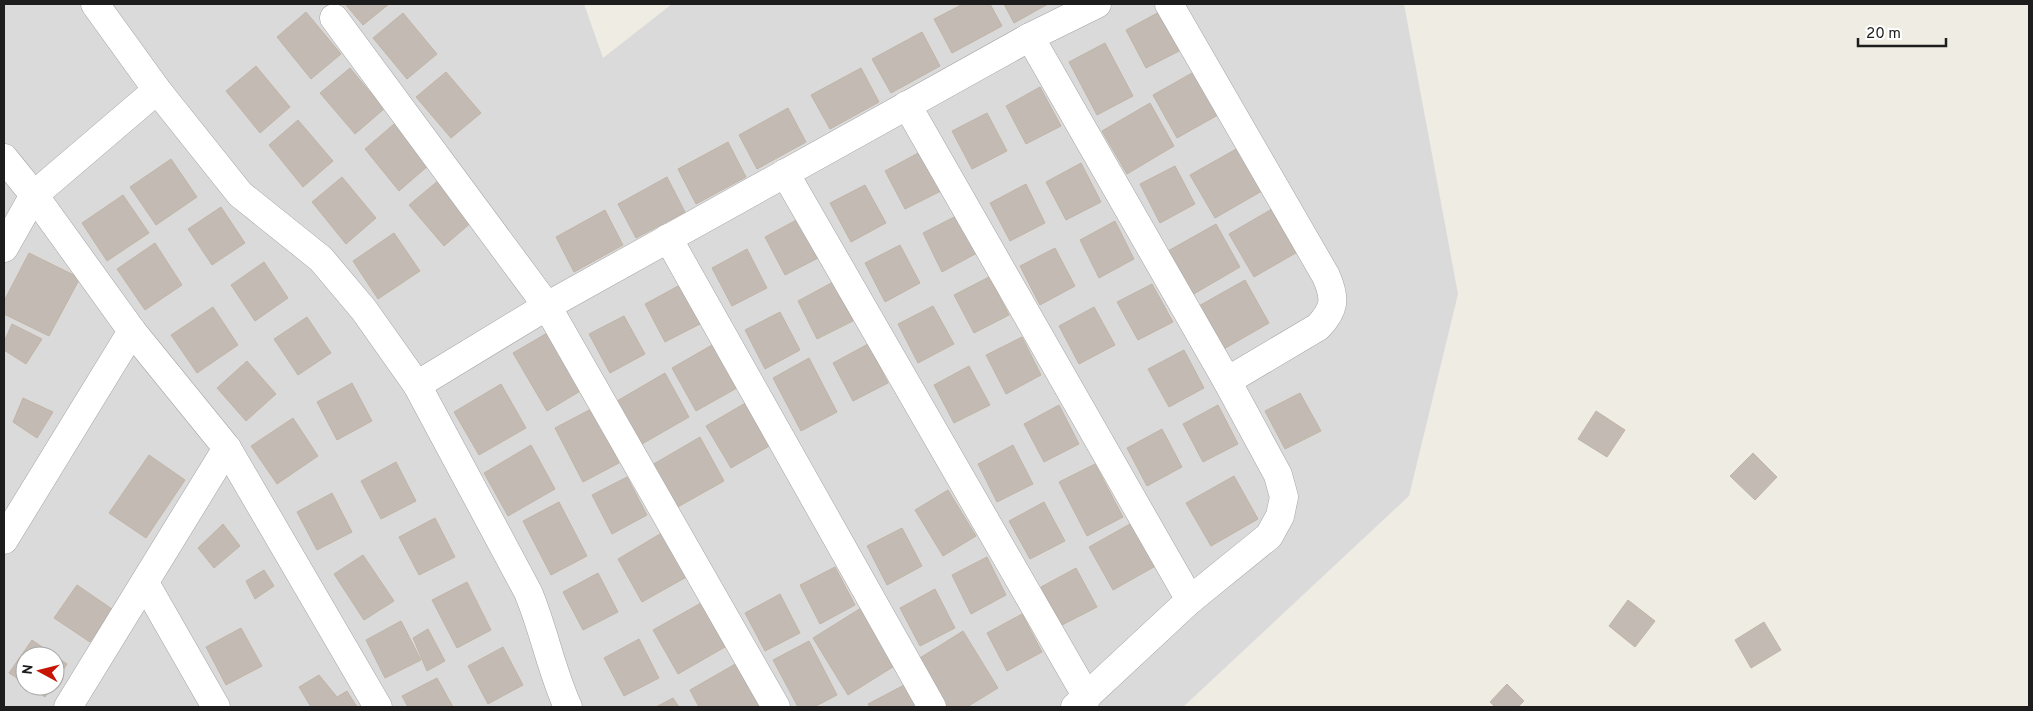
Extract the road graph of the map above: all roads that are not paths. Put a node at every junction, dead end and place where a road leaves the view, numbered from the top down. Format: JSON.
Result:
{"nodes":[{"id":1,"x":95,"y":4,"type":"edge"},
{"id":2,"x":1097,"y":4,"type":"edge"},
{"id":3,"x":1169,"y":4,"type":"edge"},
{"id":4,"x":334,"y":18,"type":"dead end"},
{"id":5,"x":1030,"y":37,"type":"junction"},
{"id":6,"x":157,"y":90,"type":"junction"},
{"id":7,"x":908,"y":105,"type":"junction"},
{"id":8,"x":4,"y":158,"type":"edge"},
{"id":9,"x":785,"y":173,"type":"junction"},
{"id":10,"x":34,"y":195,"type":"junction"},
{"id":11,"x":668,"y":238,"type":"junction"},
{"id":12,"x":4,"y":248,"type":"edge"},
{"id":13,"x":547,"y":306,"type":"junction"},
{"id":14,"x":132,"y":331,"type":"junction"},
{"id":15,"x":1227,"y":381,"type":"junction"},
{"id":16,"x":416,"y":385,"type":"junction"},
{"id":17,"x":227,"y":448,"type":"junction"},
{"id":18,"x":4,"y":540,"type":"edge"},
{"id":19,"x":146,"y":583,"type":"junction"},
{"id":20,"x":1190,"y":600,"type":"junction"},
{"id":21,"x":1081,"y":702,"type":"edge"},
{"id":22,"x":68,"y":707,"type":"edge"},
{"id":23,"x":216,"y":707,"type":"edge"},
{"id":24,"x":378,"y":707,"type":"edge"},
{"id":25,"x":568,"y":707,"type":"edge"},
{"id":26,"x":776,"y":707,"type":"edge"},
{"id":27,"x":932,"y":707,"type":"edge"}],
"edges":[{"from":1,"to":6,"type":"street"},
{"from":2,"to":5,"type":"street"},
{"from":3,"to":15,"type":"street"},
{"from":4,"to":13,"type":"street"},
{"from":5,"to":7,"type":"street"},
{"from":5,"to":15,"type":"street"},
{"from":6,"to":10,"type":"street"},
{"from":6,"to":16,"type":"street"},
{"from":7,"to":9,"type":"street"},
{"from":7,"to":20,"type":"street"},
{"from":8,"to":10,"type":"street"},
{"from":9,"to":11,"type":"street"},
{"from":9,"to":21,"type":"street"},
{"from":10,"to":12,"type":"street"},
{"from":10,"to":14,"type":"street"},
{"from":11,"to":13,"type":"street"},
{"from":11,"to":27,"type":"street"},
{"from":13,"to":16,"type":"street"},
{"from":13,"to":26,"type":"street"},
{"from":14,"to":17,"type":"street"},
{"from":14,"to":18,"type":"street"},
{"from":15,"to":20,"type":"street"},
{"from":16,"to":25,"type":"street"},
{"from":17,"to":19,"type":"street"},
{"from":17,"to":24,"type":"street"},
{"from":19,"to":22,"type":"street"},
{"from":19,"to":23,"type":"street"},
{"from":20,"to":21,"type":"street"}]}
